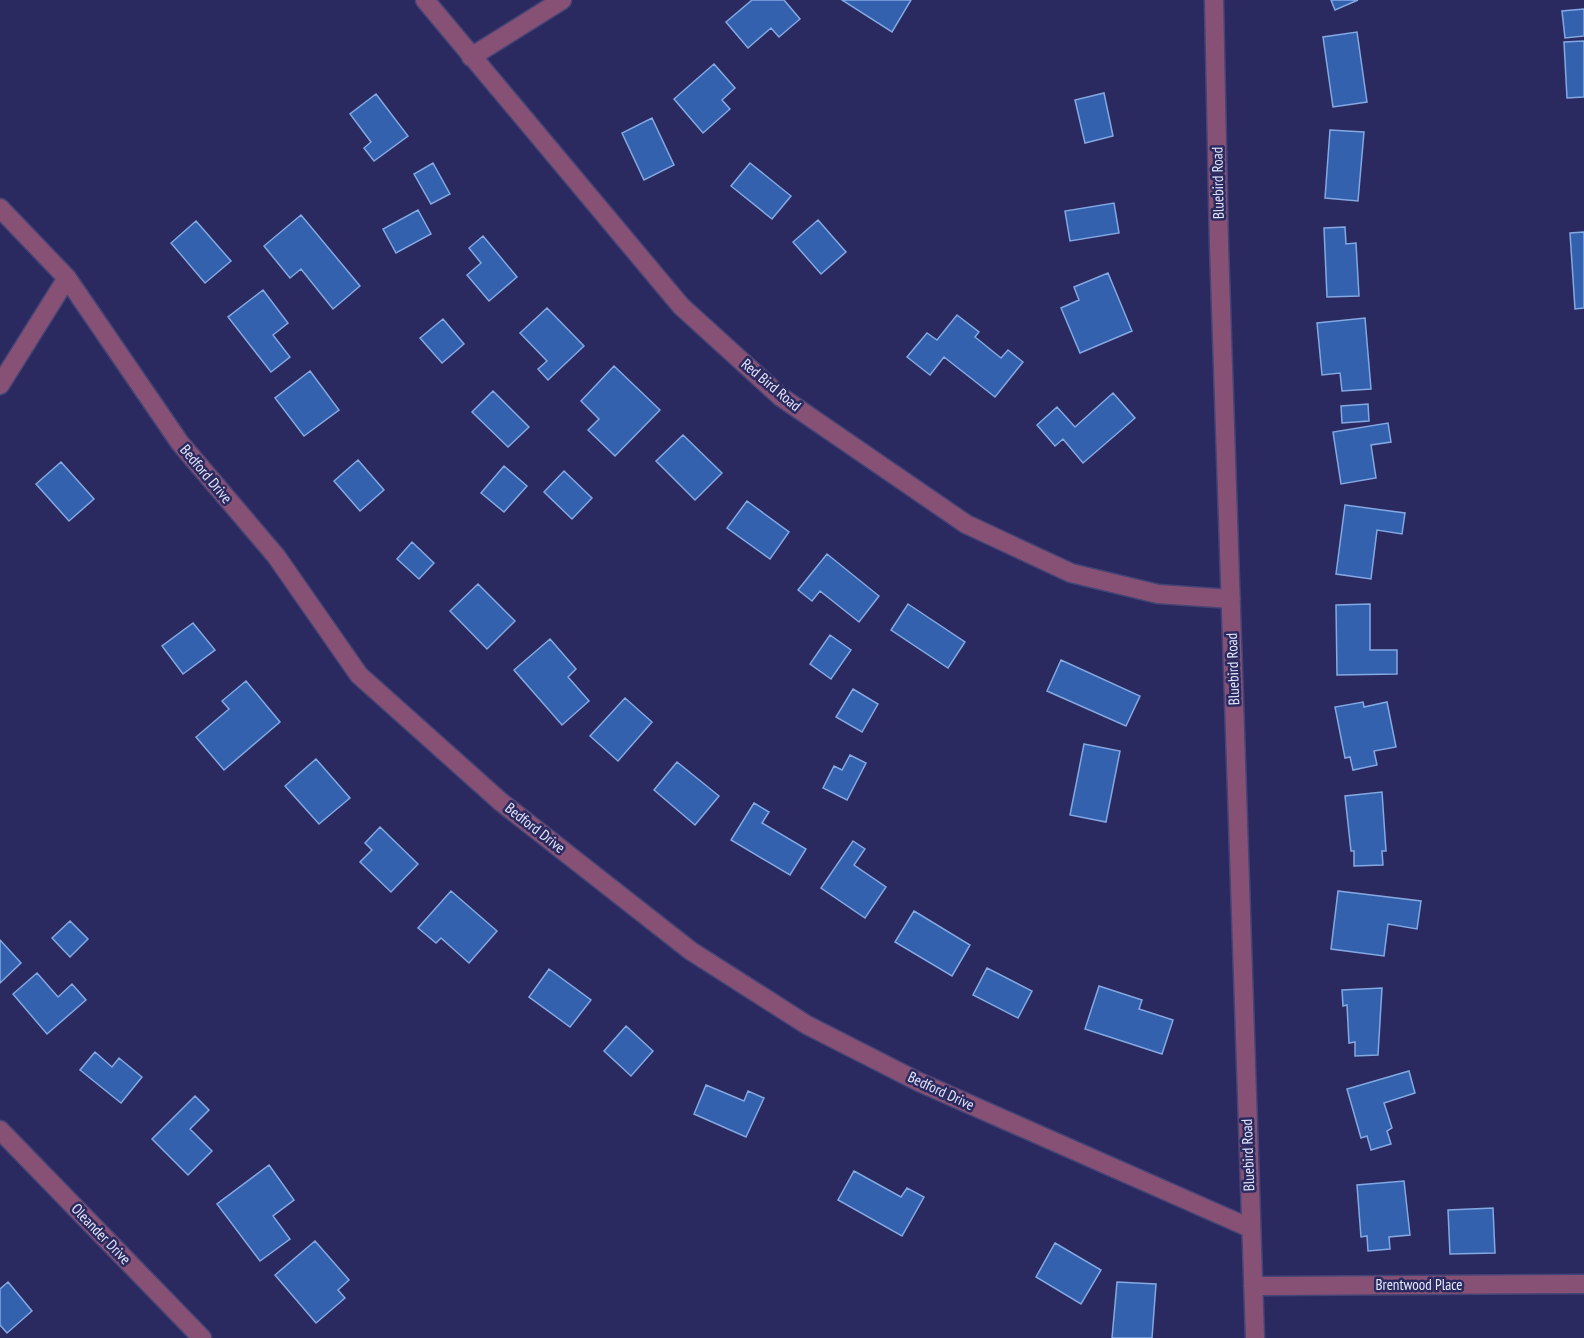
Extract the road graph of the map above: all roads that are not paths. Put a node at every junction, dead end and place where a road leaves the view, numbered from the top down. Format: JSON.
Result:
{"nodes":[{"id":1,"x":425,"y":0,"type":"edge"},
{"id":2,"x":562,"y":0,"type":"edge"},
{"id":3,"x":1214,"y":0,"type":"edge"},
{"id":4,"x":471,"y":57,"type":"junction"},
{"id":5,"x":0,"y":208,"type":"edge"},
{"id":6,"x":67,"y":278,"type":"junction"},
{"id":7,"x":0,"y":385,"type":"edge"},
{"id":8,"x":1231,"y":599,"type":"junction"},
{"id":9,"x":0,"y":1130,"type":"edge"},
{"id":10,"x":1250,"y":1228,"type":"junction"},
{"id":11,"x":1584,"y":1284,"type":"edge"},
{"id":12,"x":1253,"y":1286,"type":"junction"},
{"id":13,"x":202,"y":1338,"type":"edge"},
{"id":14,"x":1255,"y":1338,"type":"edge"}],
"edges":[{"from":1,"to":4,"type":"street","name":"Red Bird Road"},
{"from":2,"to":4,"type":"street"},
{"from":3,"to":8,"type":"street","name":"Bluebird Road"},
{"from":4,"to":8,"type":"street","name":"Red Bird Road"},
{"from":5,"to":6,"type":"street","name":"Bedford Drive"},
{"from":6,"to":7,"type":"street"},
{"from":6,"to":10,"type":"street","name":"Bedford Drive"},
{"from":8,"to":10,"type":"street","name":"Bluebird Road"},
{"from":9,"to":13,"type":"street","name":"Oleander Drive"},
{"from":10,"to":12,"type":"street","name":"Bluebird Road"},
{"from":11,"to":12,"type":"street","name":"Brentwood Place"},
{"from":12,"to":14,"type":"street","name":"Bluebird Road"}]}
